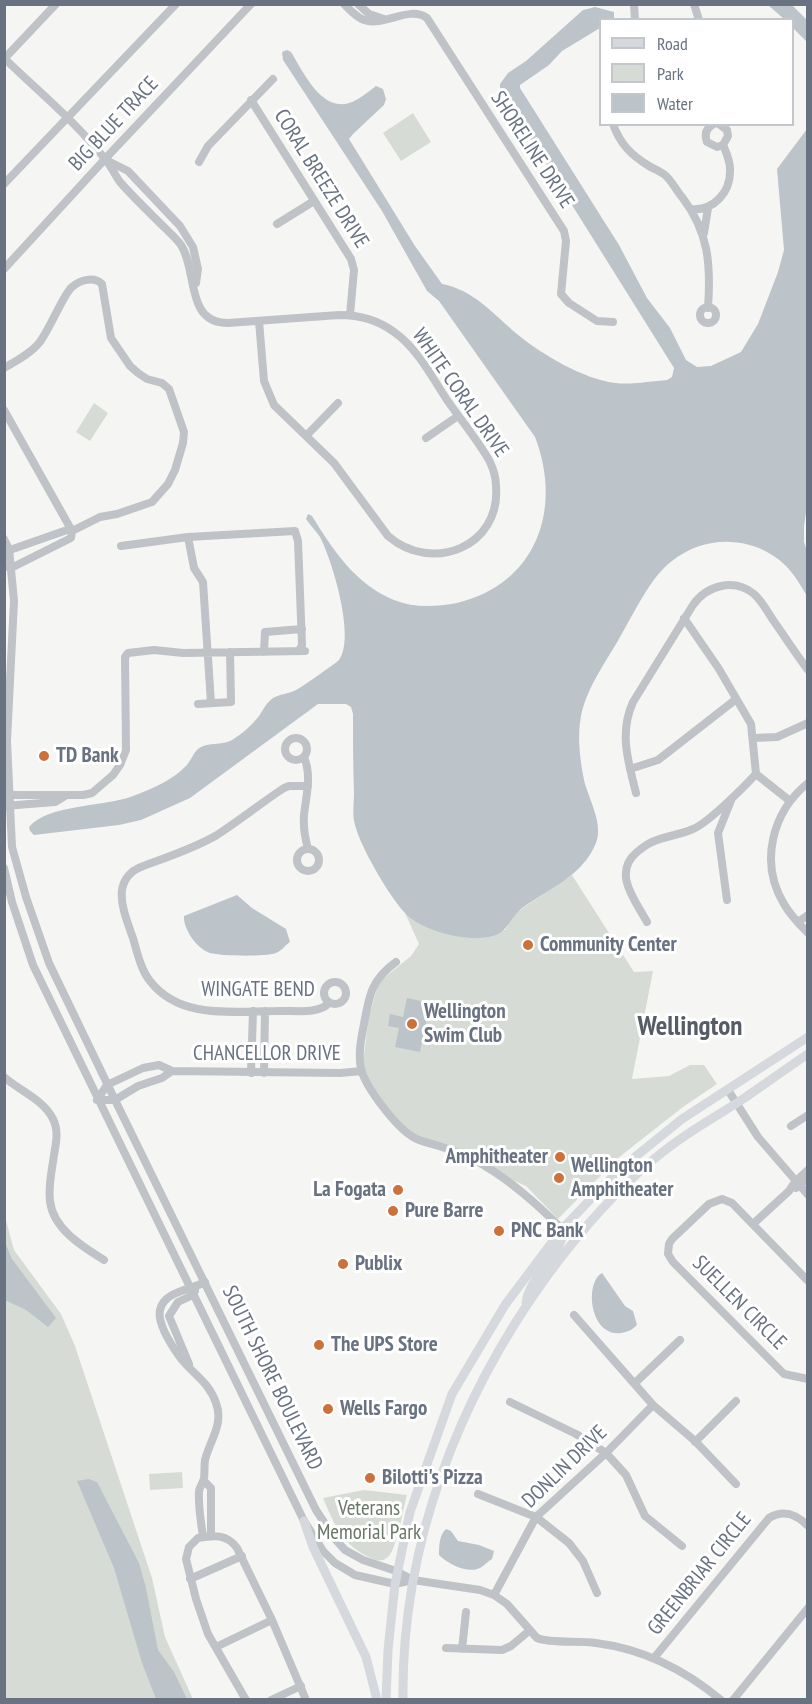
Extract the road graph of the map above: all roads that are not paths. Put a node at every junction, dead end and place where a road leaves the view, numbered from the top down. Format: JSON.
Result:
{"nodes":[{"id":1,"x":56,"y":4,"type":"edge"},
{"id":2,"x":176,"y":4,"type":"edge"},
{"id":3,"x":251,"y":4,"type":"edge"},
{"id":4,"x":344,"y":4,"type":"edge"},
{"id":5,"x":358,"y":4,"type":"edge"},
{"id":6,"x":385,"y":19,"type":"junction"},
{"id":7,"x":5,"y":58,"type":"edge"},
{"id":8,"x":273,"y":79,"type":"dead end"},
{"id":9,"x":251,"y":100,"type":"junction"},
{"id":10,"x":68,"y":118,"type":"junction"},
{"id":11,"x":614,"y":126,"type":"edge"},
{"id":12,"x":716,"y":126,"type":"edge"},
{"id":13,"x":723,"y":145,"type":"junction"},
{"id":14,"x":105,"y":159,"type":"junction"},
{"id":15,"x":199,"y":162,"type":"dead end"},
{"id":16,"x":4,"y":184,"type":"edge"},
{"id":17,"x":314,"y":201,"type":"junction"},
{"id":18,"x":708,"y":208,"type":"junction"},
{"id":19,"x":691,"y":209,"type":"junction"},
{"id":20,"x":277,"y":224,"type":"dead end"},
{"id":21,"x":703,"y":236,"type":"junction"},
{"id":22,"x":4,"y":268,"type":"edge"},
{"id":23,"x":194,"y":291,"type":"junction"},
{"id":24,"x":708,"y":308,"type":"dead end"},
{"id":25,"x":350,"y":315,"type":"junction"},
{"id":26,"x":259,"y":321,"type":"junction"},
{"id":27,"x":614,"y":322,"type":"dead end"},
{"id":28,"x":4,"y":368,"type":"edge"},
{"id":29,"x":338,"y":403,"type":"dead end"},
{"id":30,"x":4,"y":410,"type":"edge"},
{"id":31,"x":458,"y":416,"type":"junction"},
{"id":32,"x":306,"y":436,"type":"junction"},
{"id":33,"x":426,"y":438,"type":"dead end"},
{"id":34,"x":72,"y":531,"type":"junction"},
{"id":35,"x":188,"y":537,"type":"junction"},
{"id":36,"x":4,"y":539,"type":"edge"},
{"id":37,"x":121,"y":546,"type":"dead end"},
{"id":38,"x":7,"y":551,"type":"edge"},
{"id":39,"x":8,"y":567,"type":"edge"},
{"id":40,"x":684,"y":618,"type":"junction"},
{"id":41,"x":302,"y":629,"type":"junction"},
{"id":42,"x":208,"y":652,"type":"junction"},
{"id":43,"x":230,"y":652,"type":"junction"},
{"id":44,"x":264,"y":652,"type":"junction"},
{"id":45,"x":807,"y":670,"type":"edge"},
{"id":46,"x":735,"y":700,"type":"junction"},
{"id":47,"x":198,"y":704,"type":"dead end"},
{"id":48,"x":210,"y":704,"type":"junction"},
{"id":49,"x":807,"y":723,"type":"edge"},
{"id":50,"x":754,"y":738,"type":"junction"},
{"id":51,"x":304,"y":757,"type":"dead end"},
{"id":52,"x":630,"y":769,"type":"junction"},
{"id":53,"x":756,"y":774,"type":"junction"},
{"id":54,"x":807,"y":783,"type":"edge"},
{"id":55,"x":308,"y":786,"type":"junction"},
{"id":56,"x":636,"y":793,"type":"dead end"},
{"id":57,"x":7,"y":795,"type":"edge"},
{"id":58,"x":65,"y":796,"type":"junction"},
{"id":59,"x":733,"y":797,"type":"junction"},
{"id":60,"x":790,"y":801,"type":"junction"},
{"id":61,"x":7,"y":806,"type":"edge"},
{"id":62,"x":308,"y":849,"type":"dead end"},
{"id":63,"x":4,"y":868,"type":"edge"},
{"id":64,"x":727,"y":900,"type":"dead end"},
{"id":65,"x":807,"y":915,"type":"edge"},
{"id":66,"x":647,"y":922,"type":"dead end"},
{"id":67,"x":798,"y":922,"type":"junction"},
{"id":68,"x":807,"y":933,"type":"edge"},
{"id":69,"x":396,"y":963,"type":"dead end"},
{"id":70,"x":329,"y":1003,"type":"dead end"},
{"id":71,"x":253,"y":1011,"type":"junction"},
{"id":72,"x":265,"y":1011,"type":"junction"},
{"id":73,"x":252,"y":1032,"type":"junction"},
{"id":74,"x":265,"y":1032,"type":"junction"},
{"id":75,"x":807,"y":1037,"type":"edge"},
{"id":76,"x":807,"y":1053,"type":"edge"},
{"id":77,"x":172,"y":1071,"type":"junction"},
{"id":78,"x":362,"y":1071,"type":"junction"},
{"id":79,"x":251,"y":1073,"type":"junction"},
{"id":80,"x":264,"y":1073,"type":"junction"},
{"id":81,"x":4,"y":1077,"type":"edge"},
{"id":82,"x":107,"y":1085,"type":"junction"},
{"id":83,"x":728,"y":1090,"type":"junction"},
{"id":84,"x":97,"y":1100,"type":"junction"},
{"id":85,"x":115,"y":1100,"type":"junction"},
{"id":86,"x":736,"y":1103,"type":"junction"},
{"id":87,"x":807,"y":1115,"type":"edge"},
{"id":88,"x":791,"y":1126,"type":"dead end"},
{"id":89,"x":807,"y":1170,"type":"edge"},
{"id":90,"x":807,"y":1178,"type":"edge"},
{"id":91,"x":797,"y":1184,"type":"junction"},
{"id":92,"x":807,"y":1195,"type":"edge"},
{"id":93,"x":753,"y":1224,"type":"junction"},
{"id":94,"x":562,"y":1228,"type":"junction"},
{"id":95,"x":105,"y":1260,"type":"dead end"},
{"id":96,"x":807,"y":1281,"type":"edge"},
{"id":97,"x":202,"y":1284,"type":"junction"},
{"id":98,"x":188,"y":1287,"type":"junction"},
{"id":99,"x":193,"y":1295,"type":"junction"},
{"id":100,"x":526,"y":1305,"type":"junction"},
{"id":101,"x":574,"y":1315,"type":"dead end"},
{"id":102,"x":680,"y":1340,"type":"dead end"},
{"id":103,"x":189,"y":1366,"type":"junction"},
{"id":104,"x":807,"y":1379,"type":"edge"},
{"id":105,"x":635,"y":1383,"type":"junction"},
{"id":106,"x":736,"y":1401,"type":"dead end"},
{"id":107,"x":510,"y":1402,"type":"dead end"},
{"id":108,"x":265,"y":1403,"type":"junction"},
{"id":109,"x":653,"y":1405,"type":"junction"},
{"id":110,"x":249,"y":1410,"type":"junction"},
{"id":111,"x":695,"y":1442,"type":"junction"},
{"id":112,"x":606,"y":1453,"type":"junction"},
{"id":113,"x":736,"y":1484,"type":"dead end"},
{"id":114,"x":478,"y":1494,"type":"dead end"},
{"id":115,"x":536,"y":1516,"type":"junction"},
{"id":116,"x":304,"y":1521,"type":"junction"},
{"id":117,"x":807,"y":1526,"type":"edge"},
{"id":118,"x":207,"y":1536,"type":"junction"},
{"id":119,"x":682,"y":1546,"type":"dead end"},
{"id":120,"x":242,"y":1556,"type":"junction"},
{"id":121,"x":396,"y":1571,"type":"junction"},
{"id":122,"x":190,"y":1579,"type":"junction"},
{"id":123,"x":414,"y":1580,"type":"junction"},
{"id":124,"x":394,"y":1584,"type":"junction"},
{"id":125,"x":597,"y":1593,"type":"dead end"},
{"id":126,"x":494,"y":1595,"type":"junction"},
{"id":127,"x":807,"y":1608,"type":"edge"},
{"id":128,"x":466,"y":1612,"type":"dead end"},
{"id":129,"x":272,"y":1620,"type":"junction"},
{"id":130,"x":529,"y":1631,"type":"junction"},
{"id":131,"x":216,"y":1647,"type":"junction"},
{"id":132,"x":446,"y":1648,"type":"dead end"},
{"id":133,"x":462,"y":1649,"type":"junction"},
{"id":134,"x":654,"y":1658,"type":"junction"},
{"id":135,"x":301,"y":1686,"type":"junction"},
{"id":136,"x":246,"y":1700,"type":"edge"},
{"id":137,"x":271,"y":1700,"type":"edge"},
{"id":138,"x":306,"y":1700,"type":"edge"},
{"id":139,"x":377,"y":1700,"type":"edge"},
{"id":140,"x":386,"y":1700,"type":"edge"},
{"id":141,"x":403,"y":1700,"type":"edge"},
{"id":142,"x":721,"y":1700,"type":"edge"},
{"id":143,"x":733,"y":1700,"type":"edge"}],
"edges":[{"from":1,"to":7,"type":"street"},
{"from":2,"to":10,"type":"street"},
{"from":3,"to":14,"type":"street","name":"BIG BLUE TRACE"},
{"from":4,"to":6,"type":"street","name":"SHORELINE DRIVE"},
{"from":5,"to":6,"type":"street"},
{"from":6,"to":27,"type":"street","name":"SHORELINE DRIVE"},
{"from":7,"to":10,"type":"street"},
{"from":8,"to":9,"type":"street"},
{"from":9,"to":15,"type":"street"},
{"from":9,"to":17,"type":"street","name":"CORAL BREEZE DRIVE"},
{"from":10,"to":14,"type":"street"},
{"from":10,"to":16,"type":"street"},
{"from":11,"to":19,"type":"street"},
{"from":12,"to":13,"type":"street"},
{"from":12,"to":13,"type":"street"},
{"from":13,"to":18,"type":"street"},
{"from":14,"to":22,"type":"street","name":"BIG BLUE TRACE"},
{"from":14,"to":23,"type":"street","name":"WHITE CORAL DRIVE"},
{"from":14,"to":23,"type":"street"},
{"from":17,"to":20,"type":"street"},
{"from":17,"to":25,"type":"street","name":"CORAL BREEZE DRIVE"},
{"from":18,"to":19,"type":"street"},
{"from":18,"to":21,"type":"street"},
{"from":19,"to":21,"type":"street"},
{"from":21,"to":24,"type":"street"},
{"from":23,"to":26,"type":"street","name":"WHITE CORAL DRIVE"},
{"from":25,"to":26,"type":"street","name":"WHITE CORAL DRIVE"},
{"from":25,"to":31,"type":"street","name":"WHITE CORAL DRIVE"},
{"from":26,"to":32,"type":"street","name":"WHITE CORAL DRIVE"},
{"from":28,"to":34,"type":"street"},
{"from":29,"to":32,"type":"street"},
{"from":30,"to":34,"type":"street"},
{"from":31,"to":32,"type":"street","name":"WHITE CORAL DRIVE"},
{"from":31,"to":33,"type":"street"},
{"from":34,"to":38,"type":"street"},
{"from":34,"to":39,"type":"street"},
{"from":35,"to":37,"type":"street"},
{"from":35,"to":41,"type":"street"},
{"from":35,"to":42,"type":"street"},
{"from":36,"to":38,"type":"street","name":"SOUTH SHORE BOULEVARD"},
{"from":38,"to":39,"type":"street","name":"SOUTH SHORE BOULEVARD"},
{"from":39,"to":57,"type":"street","name":"SOUTH SHORE BOULEVARD"},
{"from":40,"to":45,"type":"street"},
{"from":40,"to":46,"type":"street"},
{"from":40,"to":52,"type":"street"},
{"from":41,"to":44,"type":"street"},
{"from":41,"to":44,"type":"street"},
{"from":42,"to":43,"type":"street"},
{"from":42,"to":48,"type":"street"},
{"from":42,"to":58,"type":"street"},
{"from":43,"to":44,"type":"street"},
{"from":43,"to":48,"type":"street"},
{"from":46,"to":50,"type":"street"},
{"from":46,"to":52,"type":"street"},
{"from":47,"to":48,"type":"street"},
{"from":49,"to":50,"type":"street"},
{"from":50,"to":53,"type":"street"},
{"from":51,"to":55,"type":"street"},
{"from":52,"to":56,"type":"street"},
{"from":53,"to":59,"type":"street"},
{"from":53,"to":60,"type":"street"},
{"from":54,"to":60,"type":"street"},
{"from":55,"to":62,"type":"street"},
{"from":55,"to":71,"type":"street","name":"WINGATE BEND"},
{"from":57,"to":58,"type":"street"},
{"from":57,"to":61,"type":"street","name":"SOUTH SHORE BOULEVARD"},
{"from":58,"to":61,"type":"street"},
{"from":59,"to":64,"type":"street"},
{"from":59,"to":66,"type":"street"},
{"from":60,"to":67,"type":"street"},
{"from":61,"to":82,"type":"street","name":"SOUTH SHORE BOULEVARD"},
{"from":63,"to":84,"type":"street","name":"SOUTH SHORE BOULEVARD"},
{"from":65,"to":67,"type":"street"},
{"from":67,"to":68,"type":"street"},
{"from":69,"to":78,"type":"street"},
{"from":70,"to":72,"type":"street","name":"WINGATE BEND"},
{"from":71,"to":72,"type":"street","name":"WINGATE BEND"},
{"from":71,"to":73,"type":"street"},
{"from":72,"to":74,"type":"street"},
{"from":73,"to":74,"type":"street"},
{"from":73,"to":79,"type":"street"},
{"from":74,"to":80,"type":"street"},
{"from":75,"to":83,"type":"main road"},
{"from":76,"to":86,"type":"main road"},
{"from":77,"to":79,"type":"street","name":"CHANCELLOR DRIVE"},
{"from":77,"to":82,"type":"street","name":"CHANCELLOR DRIVE"},
{"from":77,"to":85,"type":"street","name":"CHANCELLOR DRIVE"},
{"from":78,"to":80,"type":"street","name":"CHANCELLOR DRIVE"},
{"from":78,"to":94,"type":"street"},
{"from":79,"to":80,"type":"street","name":"CHANCELLOR DRIVE"},
{"from":81,"to":95,"type":"street"},
{"from":82,"to":84,"type":"street"},
{"from":82,"to":85,"type":"street","name":"SOUTH SHORE BOULEVARD"},
{"from":83,"to":86,"type":"street"},
{"from":83,"to":94,"type":"main road"},
{"from":84,"to":85,"type":"street"},
{"from":84,"to":98,"type":"street","name":"SOUTH SHORE BOULEVARD"},
{"from":85,"to":97,"type":"street","name":"SOUTH SHORE BOULEVARD"},
{"from":86,"to":91,"type":"street"},
{"from":86,"to":100,"type":"main road"},
{"from":87,"to":88,"type":"street"},
{"from":89,"to":91,"type":"street"},
{"from":90,"to":91,"type":"street"},
{"from":91,"to":92,"type":"street"},
{"from":91,"to":93,"type":"street"},
{"from":93,"to":96,"type":"street","name":"SUELLEN CIRCLE"},
{"from":93,"to":104,"type":"street","name":"SUELLEN CIRCLE"},
{"from":94,"to":100,"type":"main road"},
{"from":94,"to":121,"type":"main road"},
{"from":97,"to":98,"type":"street"},
{"from":97,"to":99,"type":"street"},
{"from":97,"to":108,"type":"street","name":"SOUTH SHORE BOULEVARD"},
{"from":98,"to":99,"type":"street","name":"SOUTH SHORE BOULEVARD"},
{"from":98,"to":103,"type":"street"},
{"from":99,"to":103,"type":"street"},
{"from":99,"to":110,"type":"street","name":"SOUTH SHORE BOULEVARD"},
{"from":100,"to":123,"type":"main road"},
{"from":101,"to":105,"type":"street"},
{"from":102,"to":105,"type":"street"},
{"from":103,"to":118,"type":"street"},
{"from":105,"to":109,"type":"street"},
{"from":106,"to":111,"type":"street"},
{"from":107,"to":112,"type":"street"},
{"from":108,"to":110,"type":"street"},
{"from":108,"to":121,"type":"street","name":"SOUTH SHORE BOULEVARD"},
{"from":109,"to":111,"type":"street"},
{"from":109,"to":112,"type":"street","name":"DONLIN DRIVE"},
{"from":110,"to":116,"type":"street","name":"SOUTH SHORE BOULEVARD"},
{"from":111,"to":113,"type":"street"},
{"from":112,"to":115,"type":"street","name":"DONLIN DRIVE"},
{"from":112,"to":119,"type":"street"},
{"from":114,"to":115,"type":"street"},
{"from":115,"to":125,"type":"street"},
{"from":115,"to":126,"type":"street","name":"DONLIN DRIVE"},
{"from":116,"to":124,"type":"street","name":"SOUTH SHORE BOULEVARD"},
{"from":116,"to":139,"type":"main road"},
{"from":117,"to":134,"type":"street","name":"GREENBRIAR CIRCLE"},
{"from":118,"to":120,"type":"street"},
{"from":118,"to":122,"type":"street"},
{"from":120,"to":122,"type":"street"},
{"from":120,"to":129,"type":"street"},
{"from":121,"to":123,"type":"street","name":"SOUTH SHORE BOULEVARD"},
{"from":121,"to":124,"type":"main road"},
{"from":122,"to":131,"type":"street"},
{"from":123,"to":124,"type":"street","name":"SOUTH SHORE BOULEVARD"},
{"from":123,"to":126,"type":"street"},
{"from":123,"to":141,"type":"main road"},
{"from":124,"to":140,"type":"main road"},
{"from":126,"to":130,"type":"street"},
{"from":127,"to":143,"type":"street"},
{"from":128,"to":133,"type":"street"},
{"from":129,"to":131,"type":"street"},
{"from":129,"to":135,"type":"street"},
{"from":130,"to":133,"type":"street"},
{"from":130,"to":134,"type":"street"},
{"from":131,"to":136,"type":"street"},
{"from":132,"to":133,"type":"street"},
{"from":134,"to":142,"type":"street"},
{"from":135,"to":137,"type":"street"},
{"from":135,"to":138,"type":"street"}]}
